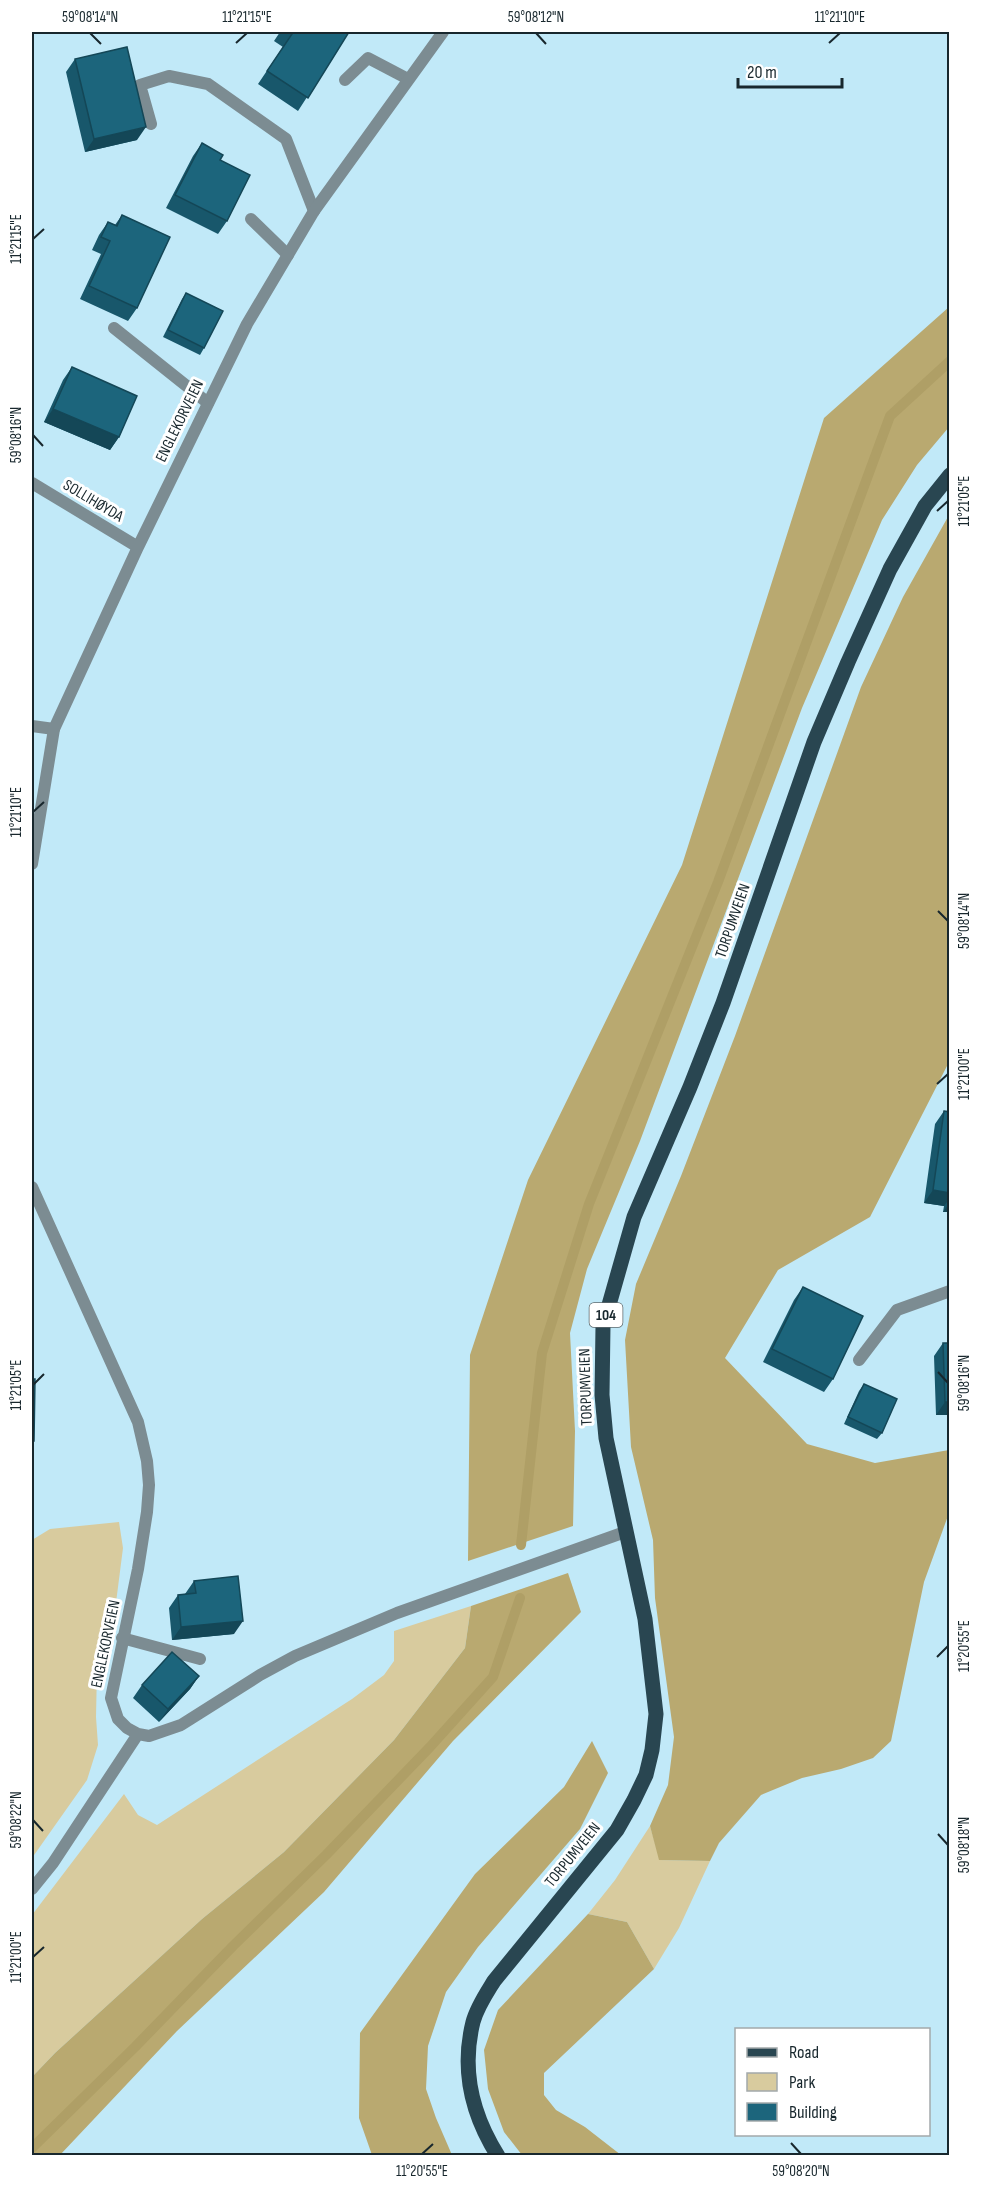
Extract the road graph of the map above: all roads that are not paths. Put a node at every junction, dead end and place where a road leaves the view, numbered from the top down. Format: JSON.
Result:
{"nodes":[{"id":1,"x":443,"y":32,"type":"edge"},
{"id":2,"x":408,"y":79,"type":"junction"},
{"id":3,"x":345,"y":80,"type":"dead end"},
{"id":4,"x":151,"y":124,"type":"dead end"},
{"id":5,"x":314,"y":211,"type":"junction"},
{"id":6,"x":251,"y":219,"type":"dead end"},
{"id":7,"x":288,"y":255,"type":"junction"},
{"id":8,"x":114,"y":328,"type":"dead end"},
{"id":9,"x":208,"y":403,"type":"junction"},
{"id":10,"x":950,"y":475,"type":"edge"},
{"id":11,"x":32,"y":483,"type":"edge"},
{"id":12,"x":138,"y":547,"type":"junction"},
{"id":13,"x":32,"y":726,"type":"edge"},
{"id":14,"x":54,"y":729,"type":"junction"},
{"id":15,"x":32,"y":864,"type":"edge"},
{"id":16,"x":32,"y":1187,"type":"edge"},
{"id":17,"x":950,"y":1291,"type":"edge"},
{"id":18,"x":860,"y":1360,"type":"dead end"},
{"id":19,"x":625,"y":1532,"type":"junction"},
{"id":20,"x":123,"y":1638,"type":"junction"},
{"id":21,"x":200,"y":1659,"type":"dead end"},
{"id":22,"x":138,"y":1734,"type":"junction"},
{"id":23,"x":32,"y":1889,"type":"edge"},
{"id":24,"x":498,"y":2156,"type":"edge"}],
"edges":[{"from":1,"to":2,"type":"street","name":"ENGLEKORVEIEN"},
{"from":2,"to":3,"type":"street"},
{"from":2,"to":5,"type":"street","name":"ENGLEKORVEIEN"},
{"from":4,"to":5,"type":"street"},
{"from":5,"to":7,"type":"street","name":"ENGLEKORVEIEN"},
{"from":6,"to":7,"type":"street"},
{"from":7,"to":9,"type":"street","name":"ENGLEKORVEIEN"},
{"from":8,"to":9,"type":"street"},
{"from":9,"to":12,"type":"street","name":"ENGLEKORVEIEN"},
{"from":10,"to":19,"type":"main road","name":"TORPUMVEIEN","number":"104"},
{"from":11,"to":12,"type":"street","name":"SOLLIHØYDA"},
{"from":12,"to":14,"type":"street","name":"ENGLEKORVEIEN"},
{"from":13,"to":14,"type":"street"},
{"from":14,"to":15,"type":"street","name":"ENGLEKORVEIEN"},
{"from":16,"to":20,"type":"street","name":"ENGLEKORVEIEN"},
{"from":17,"to":18,"type":"street"},
{"from":19,"to":22,"type":"street"},
{"from":19,"to":24,"type":"main road","name":"TORPUMVEIEN","number":"104"},
{"from":20,"to":21,"type":"street"},
{"from":20,"to":22,"type":"street","name":"ENGLEKORVEIEN"},
{"from":22,"to":23,"type":"street"}]}
